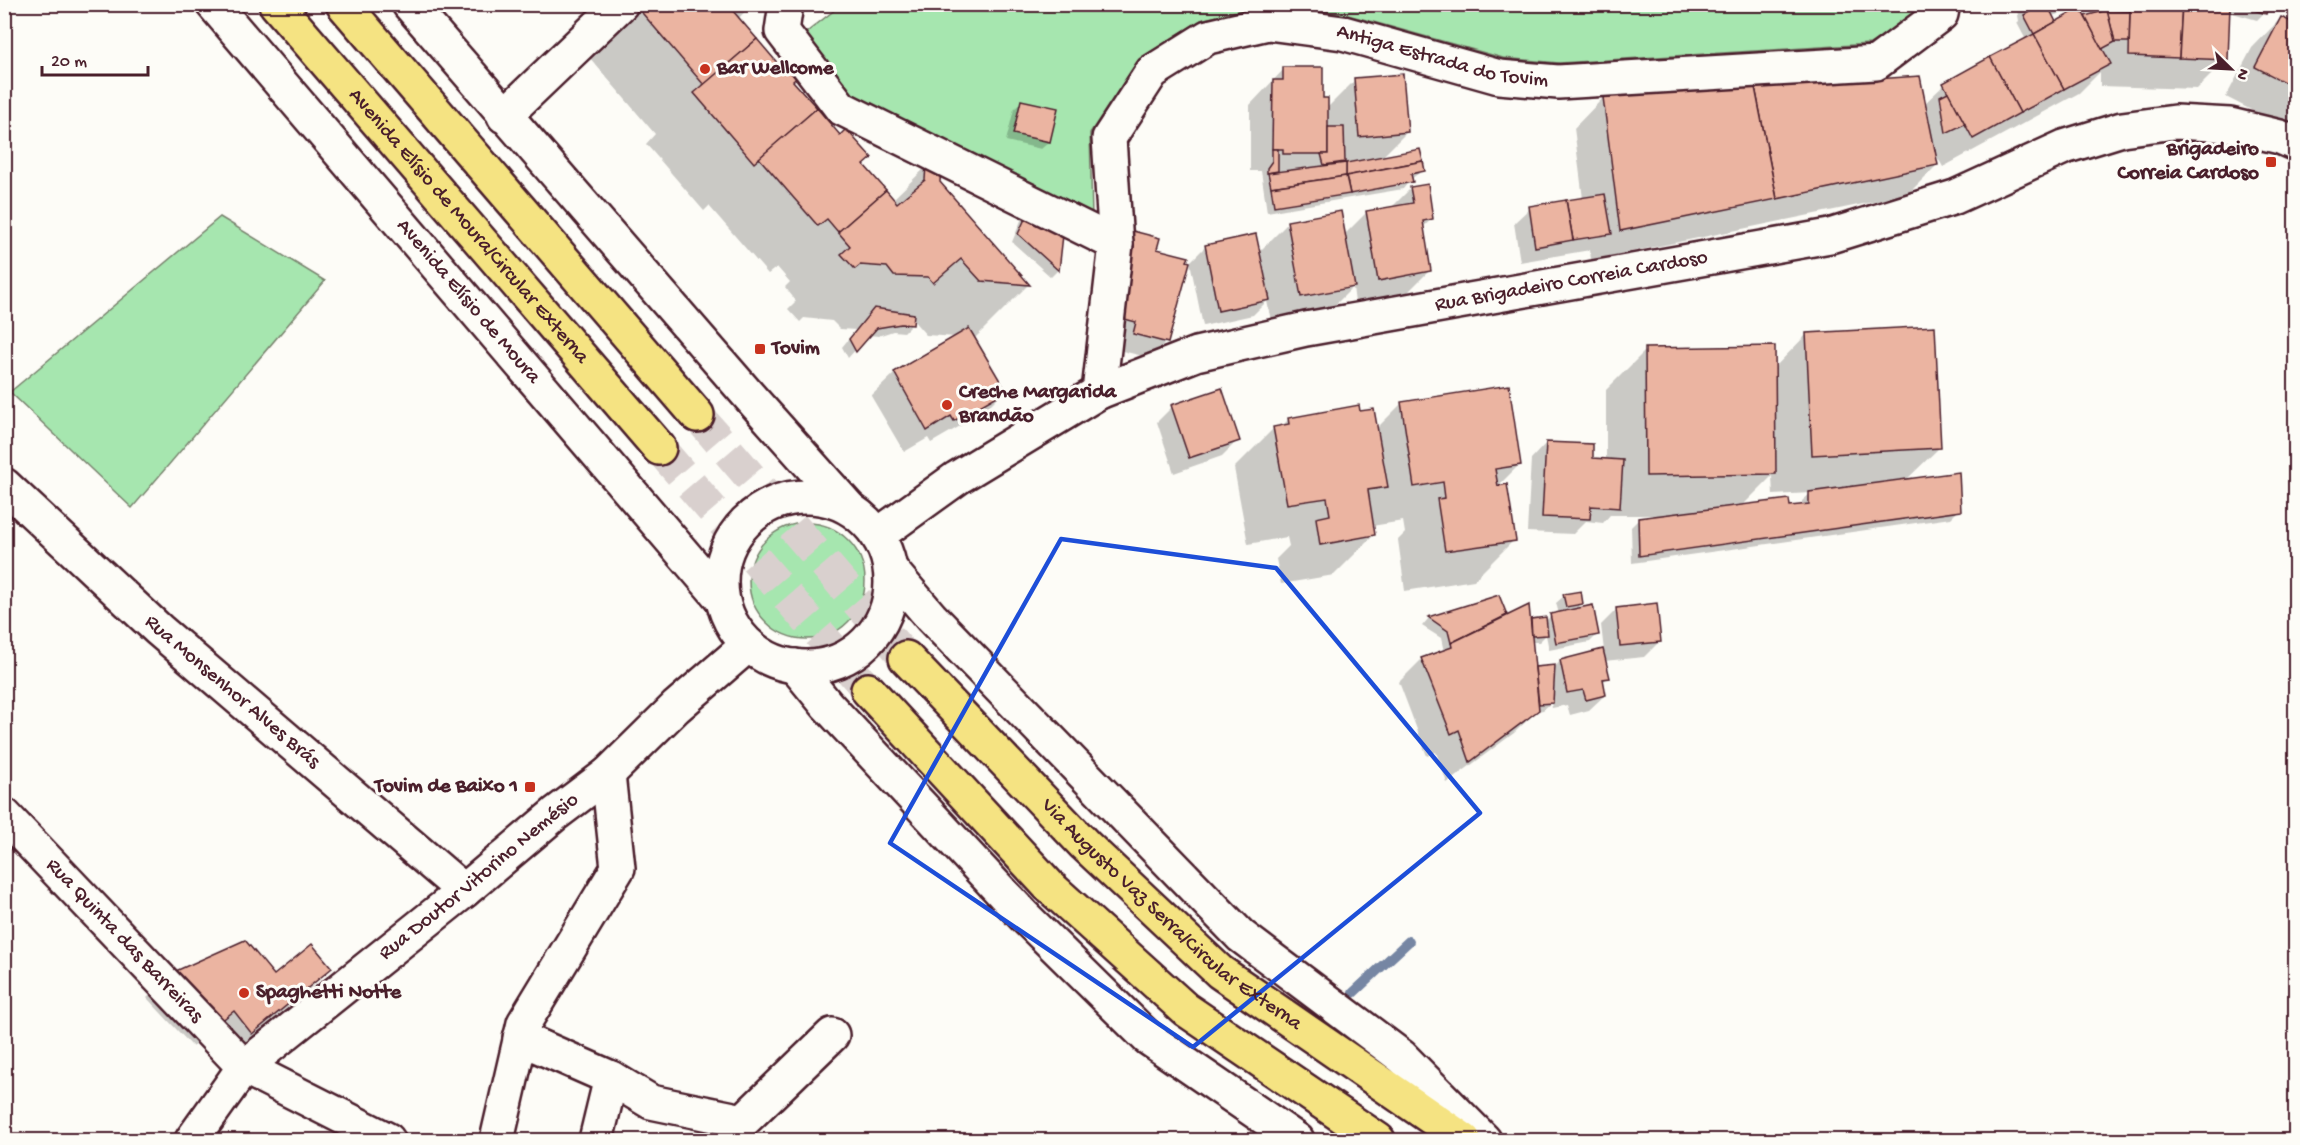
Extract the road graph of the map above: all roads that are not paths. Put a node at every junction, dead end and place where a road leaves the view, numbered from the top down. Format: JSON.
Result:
{"nodes":[{"id":1,"x":213,"y":4,"type":"edge"},
{"id":2,"x":276,"y":4,"type":"edge"},
{"id":3,"x":343,"y":4,"type":"edge"},
{"id":4,"x":409,"y":4,"type":"edge"},
{"id":5,"x":621,"y":4,"type":"edge"},
{"id":6,"x":786,"y":4,"type":"edge"},
{"id":7,"x":1934,"y":16,"type":"edge"},
{"id":8,"x":504,"y":116,"type":"junction"},
{"id":9,"x":2295,"y":144,"type":"edge"},
{"id":10,"x":1116,"y":244,"type":"junction"},
{"id":11,"x":1099,"y":392,"type":"junction"},
{"id":12,"x":697,"y":415,"type":"tunnel mouth"},
{"id":13,"x":659,"y":448,"type":"tunnel mouth"},
{"id":14,"x":4,"y":485,"type":"edge"},
{"id":15,"x":849,"y":508,"type":"junction"},
{"id":16,"x":878,"y":535,"type":"junction"},
{"id":17,"x":891,"y":570,"type":"junction"},
{"id":18,"x":722,"y":599,"type":"junction"},
{"id":19,"x":748,"y":645,"type":"junction"},
{"id":20,"x":906,"y":658,"type":"tunnel mouth"},
{"id":21,"x":795,"y":666,"type":"junction"},
{"id":22,"x":868,"y":690,"type":"tunnel mouth"},
{"id":23,"x":608,"y":774,"type":"junction"},
{"id":24,"x":4,"y":815,"type":"edge"},
{"id":25,"x":464,"y":891,"type":"junction"},
{"id":26,"x":832,"y":1035,"type":"dead end"},
{"id":27,"x":520,"y":1038,"type":"junction"},
{"id":28,"x":244,"y":1067,"type":"junction"},
{"id":29,"x":611,"y":1078,"type":"junction"},
{"id":30,"x":192,"y":1140,"type":"edge"},
{"id":31,"x":388,"y":1140,"type":"edge"},
{"id":32,"x":496,"y":1140,"type":"edge"},
{"id":33,"x":596,"y":1140,"type":"edge"},
{"id":34,"x":1297,"y":1140,"type":"edge"},
{"id":35,"x":1378,"y":1140,"type":"edge"},
{"id":36,"x":1464,"y":1140,"type":"edge"},
{"id":37,"x":1484,"y":1140,"type":"edge"}],
"edges":[{"from":1,"to":18,"type":"street","name":"Avenida Elísio de Moura"},
{"from":2,"to":13,"type":"highway","name":"Avenida Elísio de Moura/Circular Externa"},
{"from":3,"to":12,"type":"highway"},
{"from":4,"to":8,"type":"street"},
{"from":5,"to":8,"type":"street"},
{"from":6,"to":10,"type":"street"},
{"from":7,"to":10,"type":"street","name":"Antiga Estrada do Tovim"},
{"from":8,"to":15,"type":"street"},
{"from":9,"to":11,"type":"street","name":"Rua Brigadeiro Correia Cardoso"},
{"from":10,"to":11,"type":"street","name":"Antiga Estrada do Tovim"},
{"from":11,"to":16,"type":"street","name":"Rua Brigadeiro Correia Cardoso"},
{"from":14,"to":25,"type":"street","name":"Rua Monsenhor Alves Brás"},
{"from":15,"to":16,"type":"street"},
{"from":15,"to":18,"type":"street"},
{"from":16,"to":17,"type":"street"},
{"from":17,"to":21,"type":"street"},
{"from":17,"to":37,"type":"street"},
{"from":18,"to":19,"type":"street"},
{"from":19,"to":21,"type":"street"},
{"from":19,"to":23,"type":"street","name":"Rua Doutor Vitorino Nemésio"},
{"from":20,"to":36,"type":"highway","name":"Via Augusto Vaz Serra/Circular Externa"},
{"from":21,"to":34,"type":"street"},
{"from":22,"to":35,"type":"highway"},
{"from":23,"to":25,"type":"street","name":"Rua Doutor Vitorino Nemésio"},
{"from":23,"to":27,"type":"street"},
{"from":24,"to":28,"type":"street","name":"Rua Quinta das Barreiras"},
{"from":25,"to":28,"type":"street","name":"Rua Doutor Vitorino Nemésio"},
{"from":26,"to":29,"type":"street"},
{"from":27,"to":29,"type":"street"},
{"from":27,"to":32,"type":"street"},
{"from":28,"to":30,"type":"street","name":"Rua Doutor Vitorino Nemésio"},
{"from":28,"to":31,"type":"street","name":"Rua Quinta das Barreiras"},
{"from":29,"to":33,"type":"street"}]}
